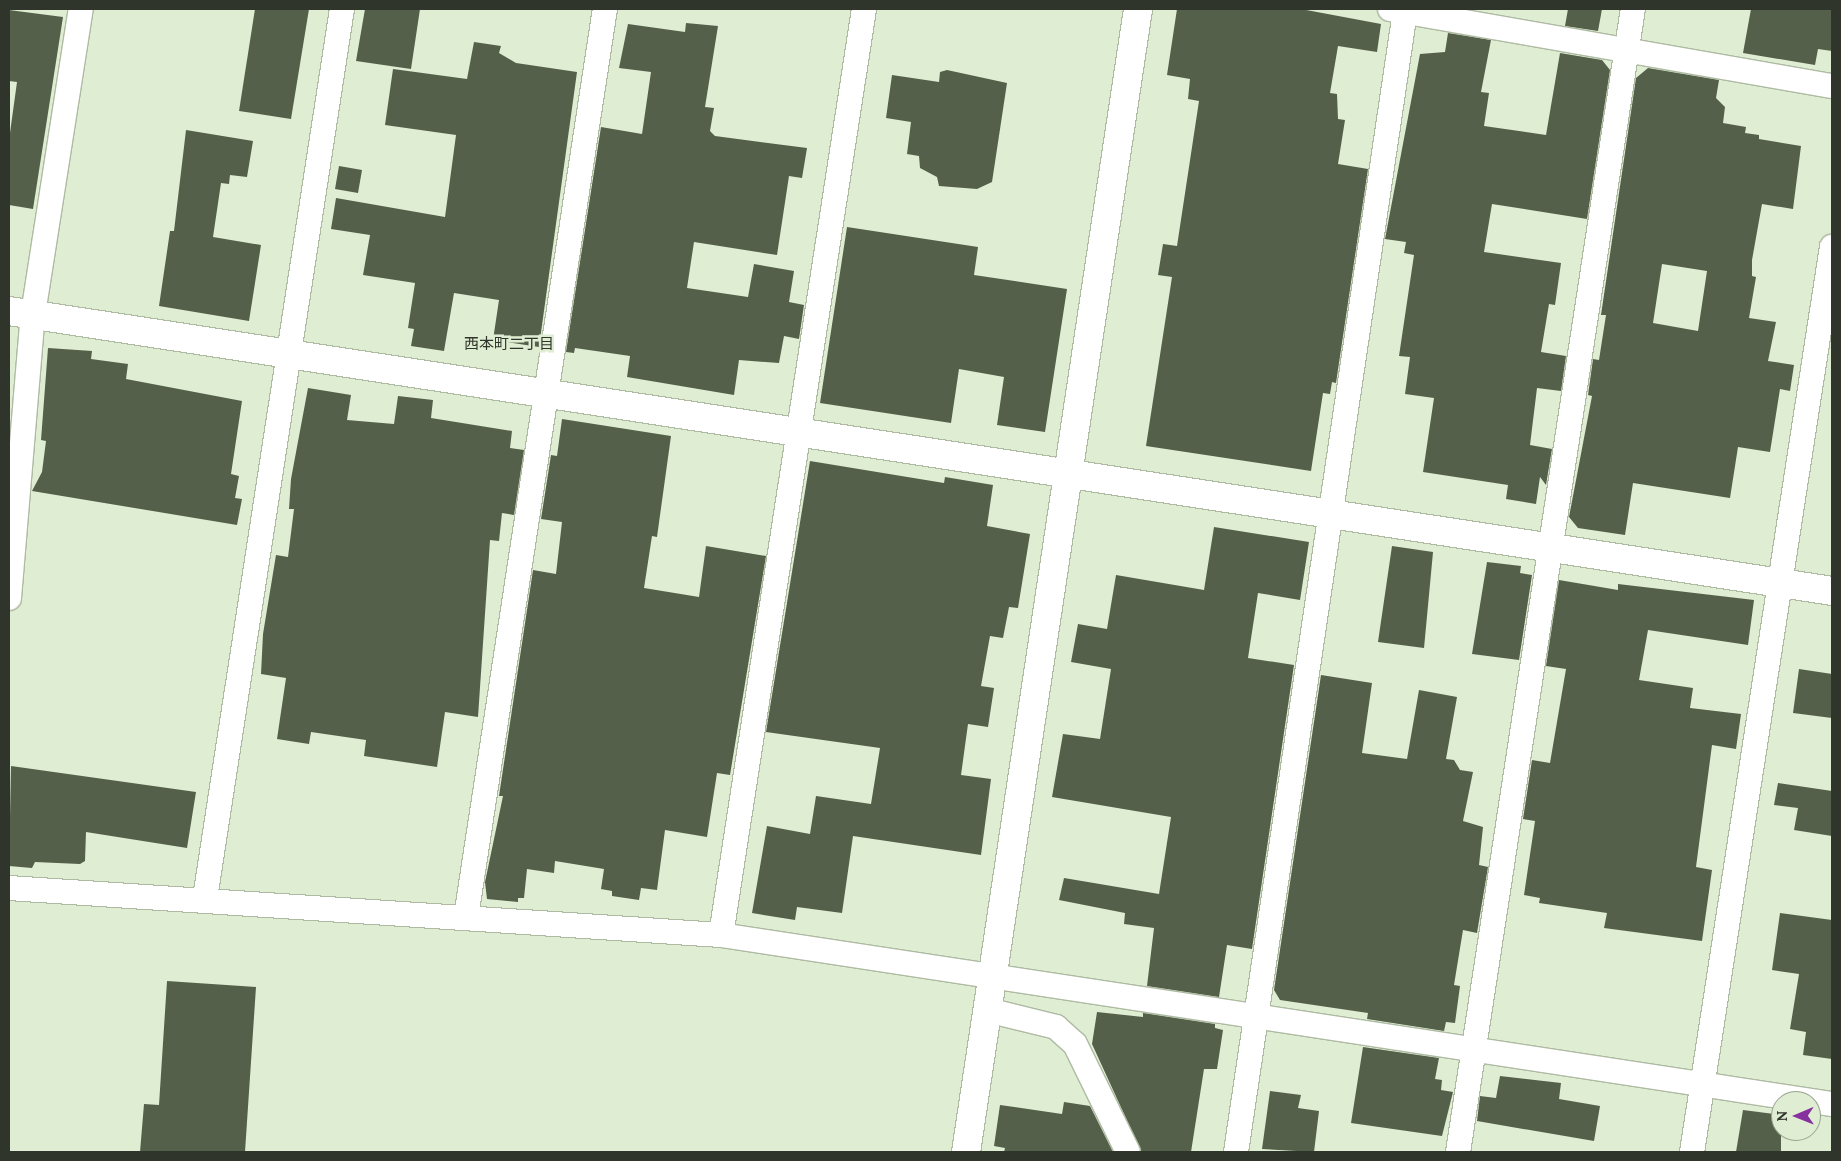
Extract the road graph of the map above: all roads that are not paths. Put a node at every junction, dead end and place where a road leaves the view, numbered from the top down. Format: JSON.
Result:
{"nodes":[{"id":1,"x":81,"y":9,"type":"edge"},
{"id":2,"x":342,"y":9,"type":"edge"},
{"id":3,"x":605,"y":9,"type":"edge"},
{"id":4,"x":864,"y":9,"type":"edge"},
{"id":5,"x":1138,"y":9,"type":"edge"},
{"id":6,"x":1632,"y":9,"type":"edge"},
{"id":7,"x":1398,"y":10,"type":"edge"},
{"id":8,"x":1626,"y":50,"type":"junction"},
{"id":9,"x":1832,"y":86,"type":"edge"},
{"id":10,"x":1832,"y":247,"type":"edge"},
{"id":11,"x":21,"y":312,"type":"edge"},
{"id":12,"x":292,"y":352,"type":"junction"},
{"id":13,"x":546,"y":396,"type":"junction"},
{"id":14,"x":796,"y":432,"type":"junction"},
{"id":15,"x":1068,"y":475,"type":"junction"},
{"id":16,"x":1331,"y":513,"type":"junction"},
{"id":17,"x":1549,"y":548,"type":"junction"},
{"id":18,"x":1783,"y":583,"type":"junction"},
{"id":19,"x":1832,"y":591,"type":"edge"},
{"id":20,"x":9,"y":598,"type":"edge"},
{"id":21,"x":9,"y":888,"type":"edge"},
{"id":22,"x":205,"y":898,"type":"junction"},
{"id":23,"x":466,"y":917,"type":"junction"},
{"id":24,"x":721,"y":935,"type":"junction"},
{"id":25,"x":992,"y":976,"type":"junction"},
{"id":26,"x":987,"y":1010,"type":"junction"},
{"id":27,"x":1257,"y":1018,"type":"junction"},
{"id":28,"x":1472,"y":1050,"type":"junction"},
{"id":29,"x":1703,"y":1084,"type":"junction"},
{"id":30,"x":1832,"y":1104,"type":"edge"},
{"id":31,"x":966,"y":1152,"type":"edge"},
{"id":32,"x":1128,"y":1152,"type":"edge"},
{"id":33,"x":1236,"y":1152,"type":"edge"},
{"id":34,"x":1458,"y":1152,"type":"edge"},
{"id":35,"x":1692,"y":1152,"type":"edge"}],
"edges":[{"from":1,"to":11,"type":"street"},
{"from":2,"to":12,"type":"street"},
{"from":3,"to":13,"type":"street"},
{"from":4,"to":14,"type":"street"},
{"from":5,"to":15,"type":"street"},
{"from":6,"to":8,"type":"street"},
{"from":7,"to":8,"type":"street"},
{"from":7,"to":16,"type":"street"},
{"from":8,"to":9,"type":"street"},
{"from":8,"to":17,"type":"street"},
{"from":10,"to":18,"type":"street"},
{"from":11,"to":12,"type":"street"},
{"from":11,"to":20,"type":"street"},
{"from":12,"to":13,"type":"street"},
{"from":12,"to":22,"type":"street"},
{"from":13,"to":14,"type":"street"},
{"from":13,"to":23,"type":"street"},
{"from":14,"to":15,"type":"street"},
{"from":14,"to":24,"type":"street"},
{"from":15,"to":16,"type":"street"},
{"from":15,"to":25,"type":"street"},
{"from":16,"to":17,"type":"street"},
{"from":16,"to":27,"type":"street"},
{"from":17,"to":18,"type":"street"},
{"from":17,"to":28,"type":"street"},
{"from":18,"to":19,"type":"street"},
{"from":18,"to":29,"type":"street"},
{"from":21,"to":22,"type":"street"},
{"from":22,"to":23,"type":"street"},
{"from":23,"to":24,"type":"street"},
{"from":24,"to":25,"type":"street"},
{"from":25,"to":26,"type":"street"},
{"from":25,"to":27,"type":"street"},
{"from":26,"to":31,"type":"street"},
{"from":26,"to":32,"type":"street"},
{"from":27,"to":28,"type":"street"},
{"from":27,"to":33,"type":"street"},
{"from":28,"to":29,"type":"street"},
{"from":28,"to":34,"type":"street"},
{"from":29,"to":30,"type":"street"},
{"from":29,"to":35,"type":"street"}]}
